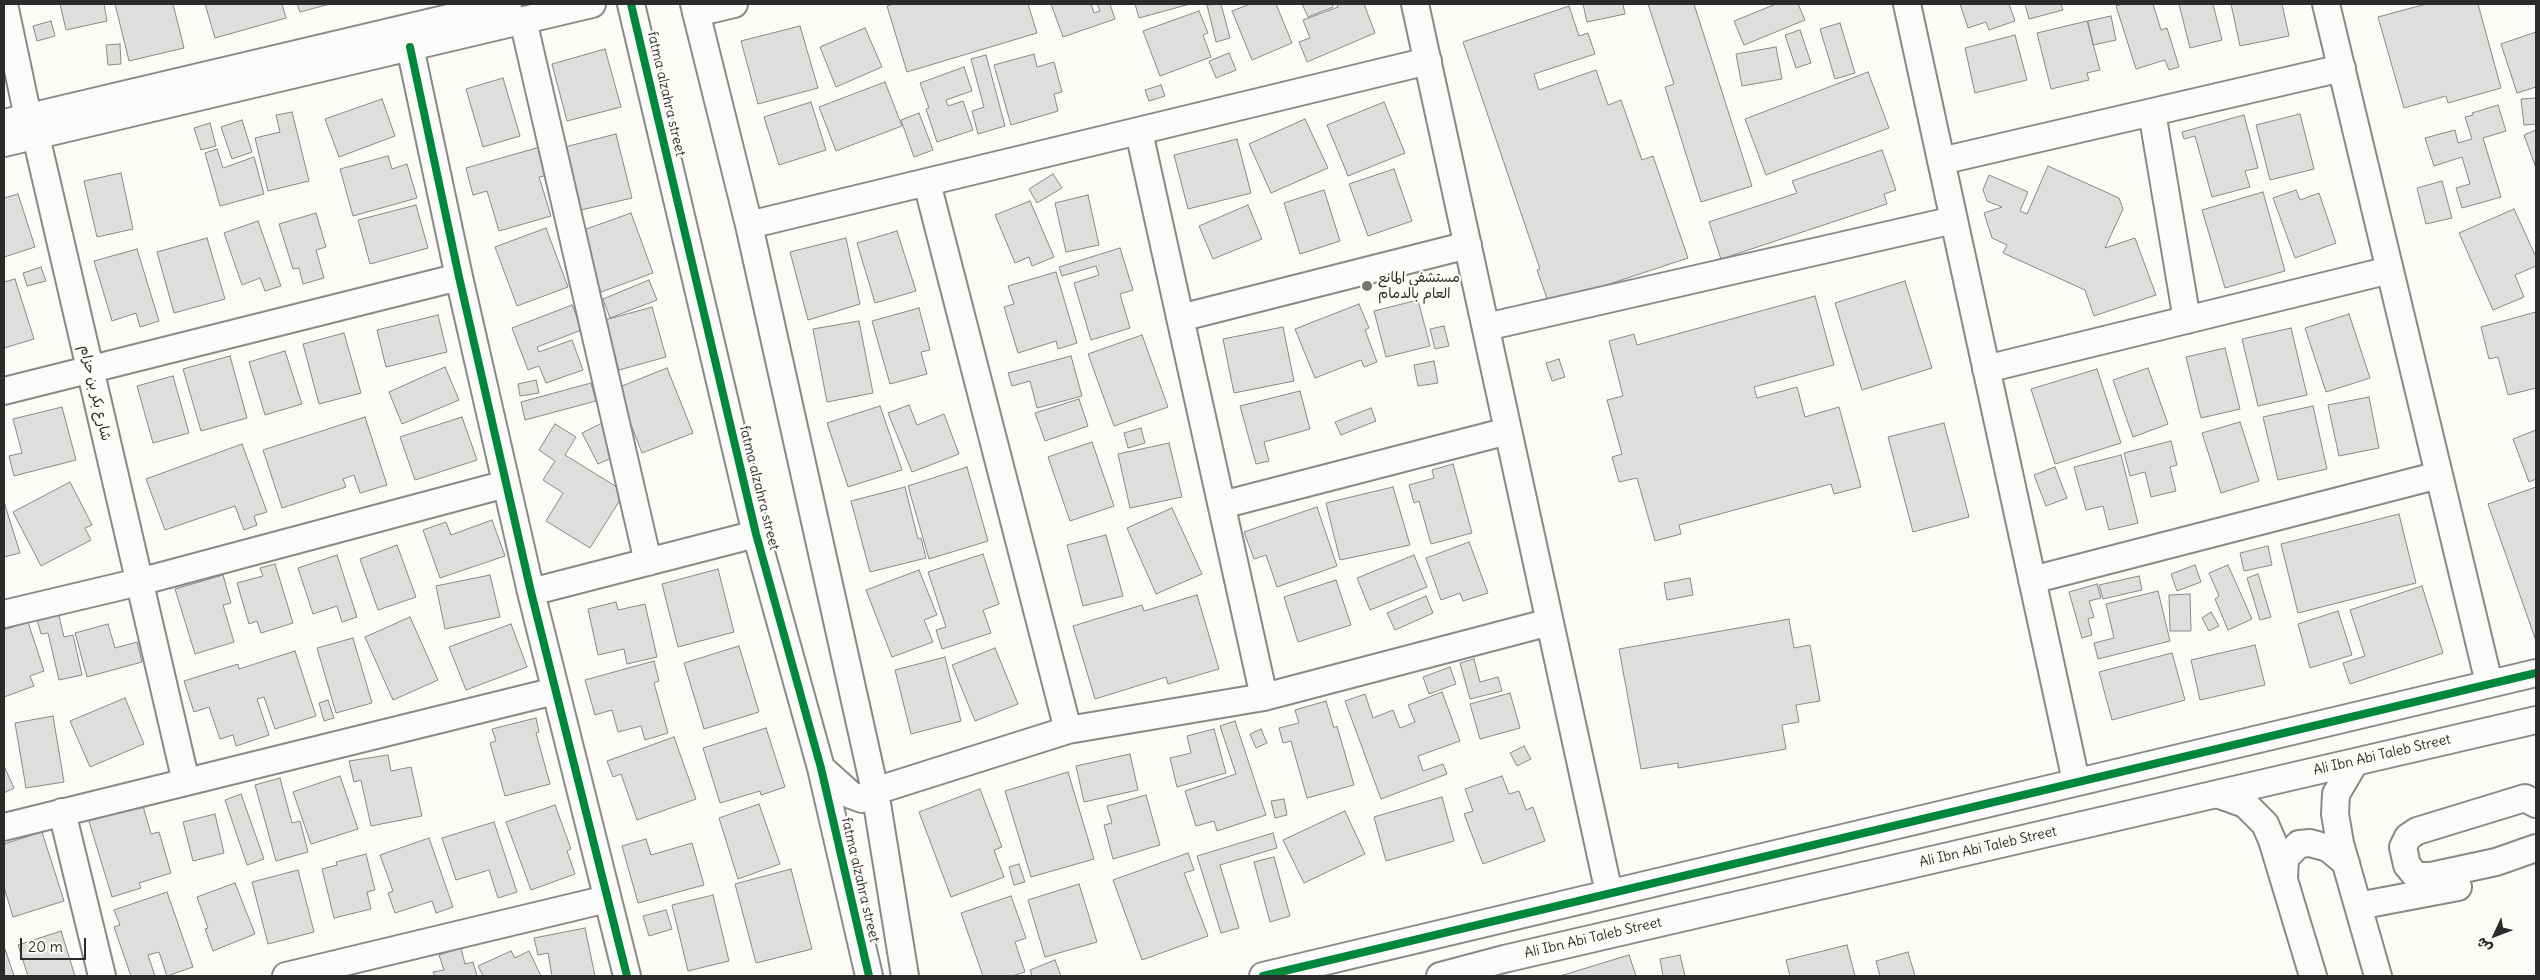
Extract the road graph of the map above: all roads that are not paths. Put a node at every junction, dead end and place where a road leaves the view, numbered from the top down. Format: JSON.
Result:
{"nodes":[{"id":1,"x":4,"y":4,"type":"edge"},
{"id":2,"x":592,"y":4,"type":"edge"},
{"id":3,"x":632,"y":4,"type":"edge"},
{"id":4,"x":734,"y":4,"type":"edge"},
{"id":5,"x":1415,"y":4,"type":"edge"},
{"id":6,"x":1907,"y":4,"type":"edge"},
{"id":7,"x":2326,"y":4,"type":"edge"},
{"id":8,"x":695,"y":8,"type":"edge"},
{"id":9,"x":516,"y":12,"type":"edge"},
{"id":10,"x":410,"y":47,"type":"junction"},
{"id":11,"x":1428,"y":61,"type":"junction"},
{"id":12,"x":2342,"y":68,"type":"junction"},
{"id":13,"x":2152,"y":112,"type":"junction"},
{"id":14,"x":23,"y":125,"type":"edge"},
{"id":15,"x":1139,"y":132,"type":"junction"},
{"id":16,"x":4,"y":143,"type":"edge"},
{"id":17,"x":1941,"y":161,"type":"junction"},
{"id":18,"x":927,"y":183,"type":"junction"},
{"id":19,"x":1954,"y":220,"type":"junction"},
{"id":20,"x":749,"y":225,"type":"junction"},
{"id":21,"x":1468,"y":245,"type":"junction"},
{"id":22,"x":2390,"y":270,"type":"junction"},
{"id":23,"x":459,"y":277,"type":"junction"},
{"id":24,"x":1180,"y":318,"type":"junction"},
{"id":25,"x":2187,"y":320,"type":"junction"},
{"id":26,"x":1486,"y":327,"type":"junction"},
{"id":27,"x":1986,"y":368,"type":"junction"},
{"id":28,"x":89,"y":370,"type":"junction"},
{"id":29,"x":4,"y":391,"type":"edge"},
{"id":30,"x":1508,"y":431,"type":"junction"},
{"id":31,"x":2439,"y":474,"type":"junction"},
{"id":32,"x":506,"y":484,"type":"junction"},
{"id":33,"x":1222,"y":505,"type":"junction"},
{"id":34,"x":756,"y":534,"type":"junction"},
{"id":35,"x":648,"y":562,"type":"junction"},
{"id":36,"x":2032,"y":580,"type":"junction"},
{"id":37,"x":139,"y":582,"type":"junction"},
{"id":38,"x":531,"y":592,"type":"junction"},
{"id":39,"x":4,"y":614,"type":"edge"},
{"id":40,"x":1550,"y":622,"type":"junction"},
{"id":41,"x":2536,"y":673,"type":"edge"},
{"id":42,"x":2489,"y":683,"type":"junction"},
{"id":43,"x":555,"y":691,"type":"junction"},
{"id":44,"x":1264,"y":697,"type":"junction"},
{"id":45,"x":2536,"y":720,"type":"edge"},
{"id":46,"x":1068,"y":730,"type":"junction"},
{"id":47,"x":2354,"y":762,"type":"junction"},
{"id":48,"x":821,"y":768,"type":"junction"},
{"id":49,"x":2076,"y":781,"type":"junction"},
{"id":50,"x":186,"y":782,"type":"junction"},
{"id":51,"x":875,"y":791,"type":"junction"},
{"id":52,"x":2217,"y":794,"type":"junction"},
{"id":53,"x":2536,"y":804,"type":"edge"},
{"id":54,"x":62,"y":812,"type":"junction"},
{"id":55,"x":4,"y":826,"type":"edge"},
{"id":56,"x":2536,"y":848,"type":"edge"},
{"id":57,"x":2496,"y":862,"type":"junction"},
{"id":58,"x":2346,"y":863,"type":"junction"},
{"id":59,"x":2284,"y":878,"type":"junction"},
{"id":60,"x":1609,"y":893,"type":"junction"},
{"id":61,"x":607,"y":899,"type":"junction"},
{"id":62,"x":2358,"y":906,"type":"junction"},
{"id":63,"x":102,"y":976,"type":"edge"},
{"id":64,"x":286,"y":976,"type":"edge"},
{"id":65,"x":627,"y":976,"type":"edge"},
{"id":66,"x":868,"y":976,"type":"edge"},
{"id":67,"x":905,"y":976,"type":"edge"},
{"id":68,"x":1263,"y":976,"type":"edge"},
{"id":69,"x":1440,"y":976,"type":"edge"},
{"id":70,"x":2313,"y":976,"type":"edge"},
{"id":71,"x":2378,"y":976,"type":"edge"}],
"edges":[{"from":1,"to":14,"type":"street","name":"شارع بكر بن حزام"},
{"from":2,"to":9,"type":"street"},
{"from":3,"to":34,"type":"street","name":"fatma alzahra street"},
{"from":4,"to":8,"type":"street"},
{"from":5,"to":11,"type":"street"},
{"from":6,"to":17,"type":"street"},
{"from":7,"to":12,"type":"street"},
{"from":8,"to":20,"type":"street"},
{"from":9,"to":10,"type":"street"},
{"from":9,"to":14,"type":"street"},
{"from":9,"to":35,"type":"street"},
{"from":10,"to":14,"type":"street"},
{"from":10,"to":23,"type":"street"},
{"from":11,"to":15,"type":"street"},
{"from":11,"to":21,"type":"street"},
{"from":12,"to":13,"type":"street"},
{"from":12,"to":22,"type":"street"},
{"from":13,"to":17,"type":"street"},
{"from":13,"to":25,"type":"street"},
{"from":14,"to":16,"type":"street"},
{"from":14,"to":28,"type":"street","name":"شارع بكر بن حزام"},
{"from":15,"to":18,"type":"street"},
{"from":15,"to":24,"type":"street"},
{"from":17,"to":19,"type":"street"},
{"from":18,"to":20,"type":"street"},
{"from":18,"to":46,"type":"street"},
{"from":19,"to":26,"type":"street"},
{"from":19,"to":27,"type":"street"},
{"from":20,"to":51,"type":"street"},
{"from":21,"to":24,"type":"street"},
{"from":21,"to":26,"type":"street"},
{"from":22,"to":25,"type":"street"},
{"from":22,"to":31,"type":"street"},
{"from":23,"to":28,"type":"street"},
{"from":23,"to":32,"type":"street"},
{"from":24,"to":33,"type":"street"},
{"from":25,"to":27,"type":"street"},
{"from":26,"to":30,"type":"street"},
{"from":27,"to":36,"type":"street"},
{"from":28,"to":29,"type":"street"},
{"from":28,"to":37,"type":"street","name":"شارع بكر بن حزام"},
{"from":30,"to":33,"type":"street"},
{"from":30,"to":40,"type":"street"},
{"from":31,"to":36,"type":"street"},
{"from":31,"to":42,"type":"street"},
{"from":32,"to":37,"type":"street"},
{"from":32,"to":38,"type":"street"},
{"from":33,"to":44,"type":"street"},
{"from":34,"to":35,"type":"street"},
{"from":34,"to":48,"type":"street","name":"fatma alzahra street"},
{"from":35,"to":38,"type":"street"},
{"from":36,"to":49,"type":"street"},
{"from":37,"to":39,"type":"street"},
{"from":37,"to":50,"type":"street","name":"شارع بكر بن حزام"},
{"from":38,"to":43,"type":"street"},
{"from":40,"to":44,"type":"street"},
{"from":40,"to":60,"type":"street"},
{"from":41,"to":42,"type":"street"},
{"from":42,"to":49,"type":"street"},
{"from":43,"to":50,"type":"street"},
{"from":43,"to":61,"type":"street"},
{"from":44,"to":46,"type":"street"},
{"from":45,"to":47,"type":"street","name":"Ali Ibn Abi Taleb Street"},
{"from":46,"to":51,"type":"street"},
{"from":47,"to":52,"type":"street","name":"Ali Ibn Abi Taleb Street"},
{"from":47,"to":58,"type":"street"},
{"from":48,"to":51,"type":"street"},
{"from":48,"to":66,"type":"street","name":"fatma alzahra street"},
{"from":49,"to":60,"type":"street"},
{"from":50,"to":54,"type":"street"},
{"from":51,"to":67,"type":"street"},
{"from":52,"to":59,"type":"street"},
{"from":52,"to":69,"type":"street","name":"Ali Ibn Abi Taleb Street"},
{"from":53,"to":57,"type":"street"},
{"from":54,"to":55,"type":"street"},
{"from":54,"to":63,"type":"street"},
{"from":56,"to":57,"type":"street"},
{"from":57,"to":62,"type":"street"},
{"from":58,"to":59,"type":"street"},
{"from":58,"to":62,"type":"street"},
{"from":59,"to":70,"type":"street"},
{"from":60,"to":68,"type":"street"},
{"from":61,"to":64,"type":"street"},
{"from":61,"to":65,"type":"street"},
{"from":62,"to":71,"type":"street"}]}
